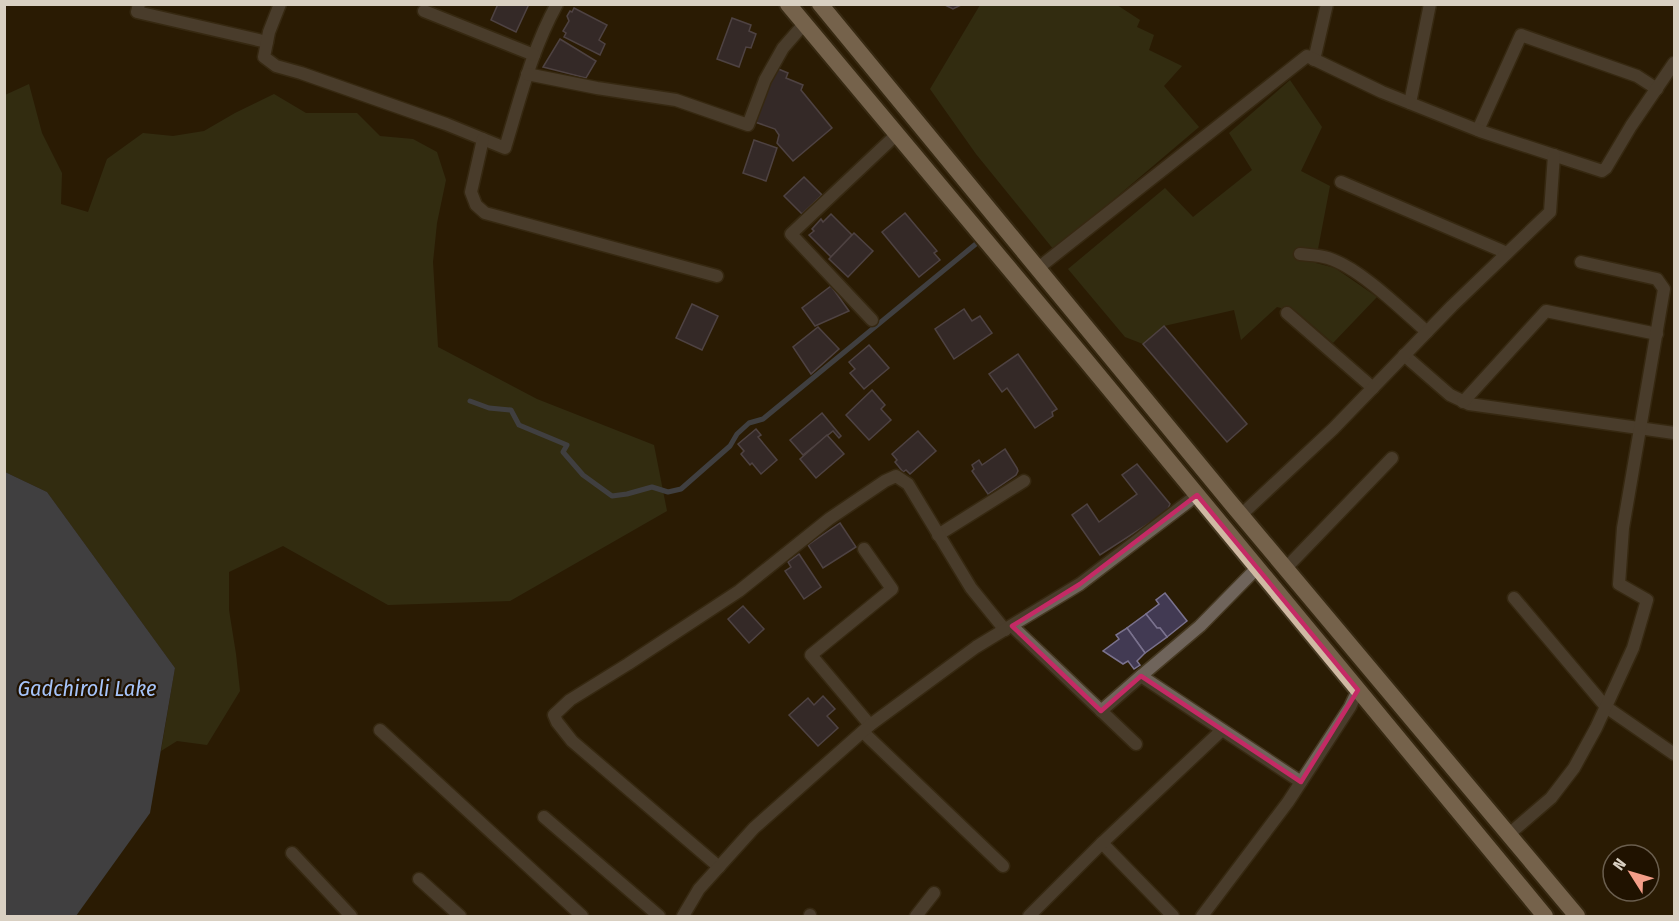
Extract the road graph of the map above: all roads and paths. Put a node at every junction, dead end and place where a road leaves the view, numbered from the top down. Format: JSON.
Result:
{"nodes":[{"id":1,"x":139,"y":4,"type":"edge"},
{"id":2,"x":280,"y":4,"type":"edge"},
{"id":3,"x":557,"y":4,"type":"edge"},
{"id":4,"x":788,"y":4,"type":"edge"},
{"id":5,"x":820,"y":4,"type":"edge"},
{"id":6,"x":1327,"y":4,"type":"edge"},
{"id":7,"x":1430,"y":4,"type":"edge"},
{"id":8,"x":424,"y":11,"type":"dead end"},
{"id":9,"x":804,"y":24,"type":"junction"},
{"id":10,"x":267,"y":42,"type":"junction"},
{"id":11,"x":534,"y":55,"type":"junction"},
{"id":12,"x":1314,"y":60,"type":"junction"},
{"id":13,"x":1674,"y":63,"type":"edge"},
{"id":14,"x":527,"y":74,"type":"junction"},
{"id":15,"x":1657,"y":89,"type":"junction"},
{"id":16,"x":1410,"y":103,"type":"junction"},
{"id":17,"x":1478,"y":130,"type":"junction"},
{"id":18,"x":897,"y":134,"type":"junction"},
{"id":19,"x":483,"y":139,"type":"junction"},
{"id":20,"x":1554,"y":155,"type":"junction"},
{"id":21,"x":1341,"y":182,"type":"dead end"},
{"id":22,"x":1507,"y":253,"type":"junction"},
{"id":23,"x":1300,"y":254,"type":"dead end"},
{"id":24,"x":1581,"y":262,"type":"dead end"},
{"id":25,"x":1037,"y":269,"type":"junction"},
{"id":26,"x":717,"y":276,"type":"dead end"},
{"id":27,"x":1669,"y":289,"type":"edge"},
{"id":28,"x":1287,"y":313,"type":"dead end"},
{"id":29,"x":872,"y":320,"type":"dead end"},
{"id":30,"x":1427,"y":332,"type":"junction"},
{"id":31,"x":1657,"y":334,"type":"junction"},
{"id":32,"x":1404,"y":355,"type":"junction"},
{"id":33,"x":1372,"y":387,"type":"junction"},
{"id":34,"x":1463,"y":402,"type":"junction"},
{"id":35,"x":1640,"y":429,"type":"junction"},
{"id":36,"x":1674,"y":433,"type":"edge"},
{"id":37,"x":1392,"y":458,"type":"dead end"},
{"id":38,"x":1024,"y":481,"type":"dead end"},
{"id":39,"x":1197,"y":495,"type":"junction"},
{"id":40,"x":1241,"y":515,"type":"junction"},
{"id":41,"x":938,"y":536,"type":"junction"},
{"id":42,"x":864,"y":549,"type":"dead end"},
{"id":43,"x":1257,"y":568,"type":"junction"},
{"id":44,"x":1285,"y":569,"type":"junction"},
{"id":45,"x":1514,"y":598,"type":"dead end"},
{"id":46,"x":1008,"y":628,"type":"junction"},
{"id":47,"x":1141,"y":676,"type":"junction"},
{"id":48,"x":1358,"y":690,"type":"junction"},
{"id":49,"x":1606,"y":707,"type":"junction"},
{"id":50,"x":1101,"y":711,"type":"junction"},
{"id":51,"x":866,"y":729,"type":"junction"},
{"id":52,"x":380,"y":730,"type":"dead end"},
{"id":53,"x":1222,"y":730,"type":"junction"},
{"id":54,"x":1136,"y":744,"type":"dead end"},
{"id":55,"x":1674,"y":754,"type":"edge"},
{"id":56,"x":1301,"y":782,"type":"junction"},
{"id":57,"x":544,"y":817,"type":"dead end"},
{"id":58,"x":1508,"y":835,"type":"junction"},
{"id":59,"x":1102,"y":843,"type":"junction"},
{"id":60,"x":292,"y":853,"type":"dead end"},
{"id":61,"x":1003,"y":866,"type":"dead end"},
{"id":62,"x":719,"y":867,"type":"junction"},
{"id":63,"x":419,"y":879,"type":"dead end"},
{"id":64,"x":934,"y":893,"type":"dead end"},
{"id":65,"x":351,"y":916,"type":"edge"},
{"id":66,"x":460,"y":916,"type":"edge"},
{"id":67,"x":582,"y":916,"type":"edge"},
{"id":68,"x":659,"y":916,"type":"edge"},
{"id":69,"x":683,"y":916,"type":"edge"},
{"id":70,"x":916,"y":916,"type":"edge"},
{"id":71,"x":1029,"y":916,"type":"edge"},
{"id":72,"x":1173,"y":916,"type":"edge"},
{"id":73,"x":1202,"y":916,"type":"edge"},
{"id":74,"x":1543,"y":916,"type":"edge"},
{"id":75,"x":1576,"y":916,"type":"edge"}],
"edges":[{"from":1,"to":10,"type":"street"},
{"from":2,"to":10,"type":"street"},
{"from":3,"to":11,"type":"street"},
{"from":4,"to":9,"type":"highway"},
{"from":5,"to":25,"type":"highway"},
{"from":6,"to":12,"type":"street"},
{"from":7,"to":16,"type":"street"},
{"from":8,"to":11,"type":"street"},
{"from":9,"to":14,"type":"street"},
{"from":9,"to":18,"type":"highway"},
{"from":10,"to":19,"type":"street"},
{"from":11,"to":14,"type":"street"},
{"from":12,"to":16,"type":"street"},
{"from":12,"to":25,"type":"street"},
{"from":13,"to":15,"type":"street"},
{"from":14,"to":19,"type":"street"},
{"from":15,"to":17,"type":"street"},
{"from":15,"to":20,"type":"street"},
{"from":16,"to":17,"type":"street"},
{"from":17,"to":20,"type":"street"},
{"from":18,"to":29,"type":"street"},
{"from":18,"to":39,"type":"highway"},
{"from":19,"to":26,"type":"street"},
{"from":20,"to":22,"type":"street"},
{"from":21,"to":22,"type":"street"},
{"from":22,"to":30,"type":"street"},
{"from":23,"to":30,"type":"street"},
{"from":24,"to":27,"type":"street"},
{"from":25,"to":40,"type":"highway"},
{"from":27,"to":31,"type":"street"},
{"from":28,"to":33,"type":"street"},
{"from":30,"to":32,"type":"street"},
{"from":31,"to":34,"type":"street"},
{"from":31,"to":35,"type":"street"},
{"from":32,"to":33,"type":"street"},
{"from":32,"to":34,"type":"street"},
{"from":33,"to":40,"type":"street"},
{"from":34,"to":35,"type":"street"},
{"from":35,"to":36,"type":"street"},
{"from":35,"to":49,"type":"street"},
{"from":37,"to":44,"type":"street"},
{"from":38,"to":41,"type":"street"},
{"from":39,"to":43,"type":"highway"},
{"from":39,"to":46,"type":"street"},
{"from":40,"to":44,"type":"highway"},
{"from":41,"to":46,"type":"street"},
{"from":41,"to":62,"type":"street"},
{"from":42,"to":51,"type":"street"},
{"from":43,"to":47,"type":"street"},
{"from":43,"to":48,"type":"highway"},
{"from":44,"to":58,"type":"highway"},
{"from":45,"to":49,"type":"street"},
{"from":46,"to":50,"type":"street"},
{"from":46,"to":51,"type":"street"},
{"from":47,"to":50,"type":"street"},
{"from":47,"to":53,"type":"street"},
{"from":48,"to":56,"type":"street"},
{"from":48,"to":74,"type":"highway"},
{"from":49,"to":55,"type":"street"},
{"from":49,"to":58,"type":"street"},
{"from":50,"to":54,"type":"street"},
{"from":51,"to":61,"type":"street"},
{"from":51,"to":62,"type":"street"},
{"from":52,"to":67,"type":"street"},
{"from":53,"to":56,"type":"street"},
{"from":53,"to":59,"type":"street"},
{"from":56,"to":73,"type":"street"},
{"from":57,"to":68,"type":"street"},
{"from":58,"to":75,"type":"highway"},
{"from":59,"to":71,"type":"street"},
{"from":59,"to":72,"type":"street"},
{"from":60,"to":65,"type":"street"},
{"from":62,"to":69,"type":"street"},
{"from":63,"to":66,"type":"street"},
{"from":64,"to":70,"type":"street"}]}
